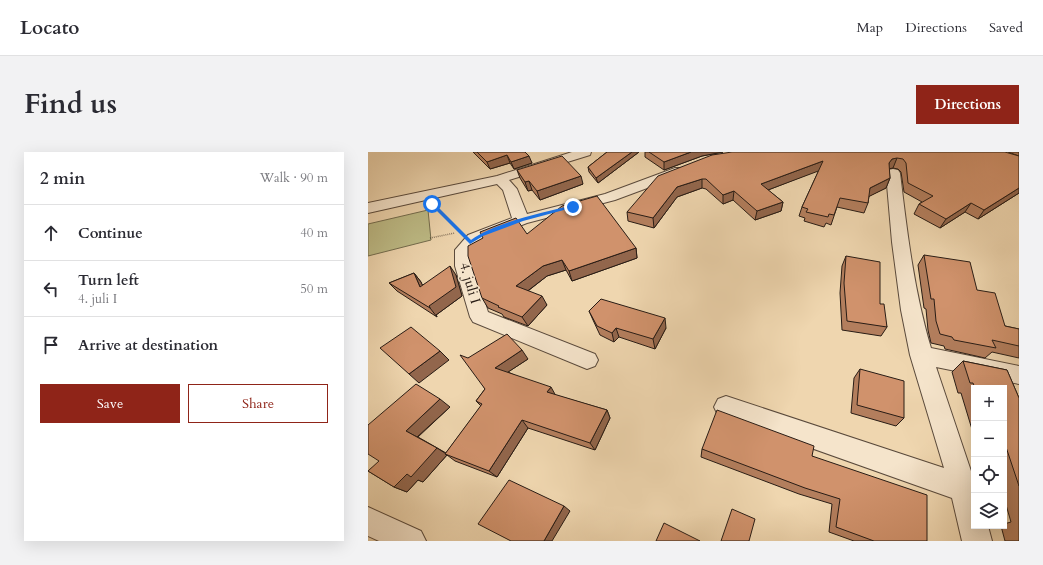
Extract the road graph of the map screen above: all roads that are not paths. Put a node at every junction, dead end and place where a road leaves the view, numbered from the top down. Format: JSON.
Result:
{"nodes":[{"id":1,"x":585,"y":152,"type":"edge"},
{"id":2,"x":692,"y":166,"type":"edge"},
{"id":3,"x":894,"y":173,"type":"dead end"},
{"id":4,"x":500,"y":179,"type":"junction"},
{"id":5,"x":368,"y":208,"type":"edge"},
{"id":6,"x":521,"y":220,"type":"junction"},
{"id":7,"x":922,"y":355,"type":"junction"},
{"id":8,"x":587,"y":360,"type":"dead end"},
{"id":9,"x":1019,"y":375,"type":"edge"},
{"id":10,"x":726,"y":407,"type":"dead end"},
{"id":11,"x":963,"y":488,"type":"junction"},
{"id":12,"x":368,"y":521,"type":"edge"},
{"id":13,"x":411,"y":541,"type":"edge"},
{"id":14,"x":977,"y":541,"type":"edge"}],
"edges":[{"from":1,"to":4,"type":"street"},
{"from":2,"to":6,"type":"street","name":"4. juli I"},
{"from":3,"to":7,"type":"street"},
{"from":4,"to":5,"type":"street"},
{"from":4,"to":6,"type":"street"},
{"from":6,"to":8,"type":"street","name":"4. juli I"},
{"from":7,"to":9,"type":"street"},
{"from":7,"to":11,"type":"street"},
{"from":10,"to":11,"type":"street"},
{"from":11,"to":14,"type":"street"},
{"from":12,"to":13,"type":"street"}]}
